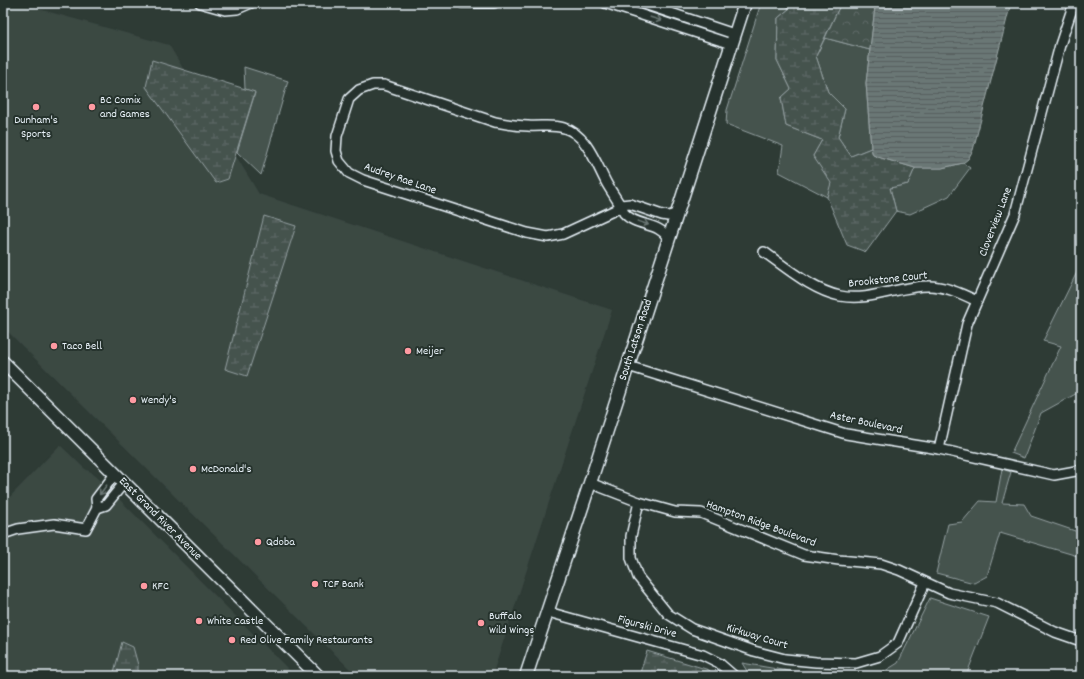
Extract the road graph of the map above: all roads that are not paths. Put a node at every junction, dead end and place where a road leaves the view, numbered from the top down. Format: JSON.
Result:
{"nodes":[{"id":1,"x":200,"y":3,"type":"edge"},
{"id":2,"x":251,"y":3,"type":"edge"},
{"id":3,"x":462,"y":3,"type":"edge"},
{"id":4,"x":494,"y":3,"type":"edge"},
{"id":5,"x":605,"y":3,"type":"edge"},
{"id":6,"x":641,"y":3,"type":"edge"},
{"id":7,"x":744,"y":3,"type":"edge"},
{"id":8,"x":1074,"y":3,"type":"edge"},
{"id":9,"x":618,"y":5,"type":"edge"},
{"id":10,"x":680,"y":16,"type":"junction"},
{"id":11,"x":677,"y":26,"type":"junction"},
{"id":12,"x":732,"y":39,"type":"junction"},
{"id":13,"x":620,"y":205,"type":"junction"},
{"id":14,"x":676,"y":214,"type":"junction"},
{"id":15,"x":668,"y":238,"type":"junction"},
{"id":16,"x":764,"y":252,"type":"dead end"},
{"id":17,"x":977,"y":301,"type":"junction"},
{"id":18,"x":3,"y":362,"type":"edge"},
{"id":19,"x":628,"y":366,"type":"junction"},
{"id":20,"x":939,"y":449,"type":"junction"},
{"id":21,"x":1081,"y":470,"type":"edge"},
{"id":22,"x":120,"y":478,"type":"junction"},
{"id":23,"x":590,"y":484,"type":"junction"},
{"id":24,"x":639,"y":502,"type":"junction"},
{"id":25,"x":3,"y":534,"type":"edge"},
{"id":26,"x":925,"y":583,"type":"junction"},
{"id":27,"x":548,"y":612,"type":"junction"},
{"id":28,"x":1081,"y":641,"type":"edge"},
{"id":29,"x":318,"y":676,"type":"edge"},
{"id":30,"x":526,"y":676,"type":"edge"},
{"id":31,"x":734,"y":676,"type":"edge"}],
"edges":[{"from":1,"to":2,"type":"street"},
{"from":3,"to":4,"type":"street"},
{"from":5,"to":9,"type":"street"},
{"from":6,"to":10,"type":"street"},
{"from":7,"to":12,"type":"main road","name":"South Latson Road"},
{"from":8,"to":17,"type":"street","name":"Cloverview Lane"},
{"from":9,"to":11,"type":"street","one_way":true},
{"from":10,"to":11,"type":"street"},
{"from":10,"to":12,"type":"street"},
{"from":11,"to":12,"type":"street"},
{"from":12,"to":14,"type":"main road","name":"South Latson Road"},
{"from":13,"to":13,"type":"street","name":"Audrey Rae Lane"},
{"from":13,"to":14,"type":"street"},
{"from":13,"to":15,"type":"street","name":"Audrey Rae Lane","one_way":true},
{"from":14,"to":15,"type":"main road","name":"South Latson Road"},
{"from":15,"to":19,"type":"main road","name":"South Latson Road"},
{"from":16,"to":17,"type":"street","name":"Brookstone Court"},
{"from":17,"to":20,"type":"street","name":"Cloverview Lane"},
{"from":18,"to":22,"type":"main road","name":"East Grand River Avenue"},
{"from":19,"to":20,"type":"street","name":"Aster Boulevard"},
{"from":19,"to":23,"type":"main road","name":"South Latson Road"},
{"from":20,"to":21,"type":"street","name":"Aster Boulevard"},
{"from":22,"to":25,"type":"street"},
{"from":22,"to":29,"type":"main road","name":"East Grand River Avenue"},
{"from":23,"to":24,"type":"street","name":"Hampton Ridge Boulevard"},
{"from":23,"to":27,"type":"main road","name":"South Latson Road"},
{"from":24,"to":26,"type":"street","name":"Hampton Ridge Boulevard"},
{"from":24,"to":26,"type":"street","name":"Kirkway Court"},
{"from":26,"to":28,"type":"street","name":"Hampton Ridge Boulevard"},
{"from":27,"to":30,"type":"main road","name":"South Latson Road"},
{"from":27,"to":31,"type":"street","name":"Figurski Drive"}]}
